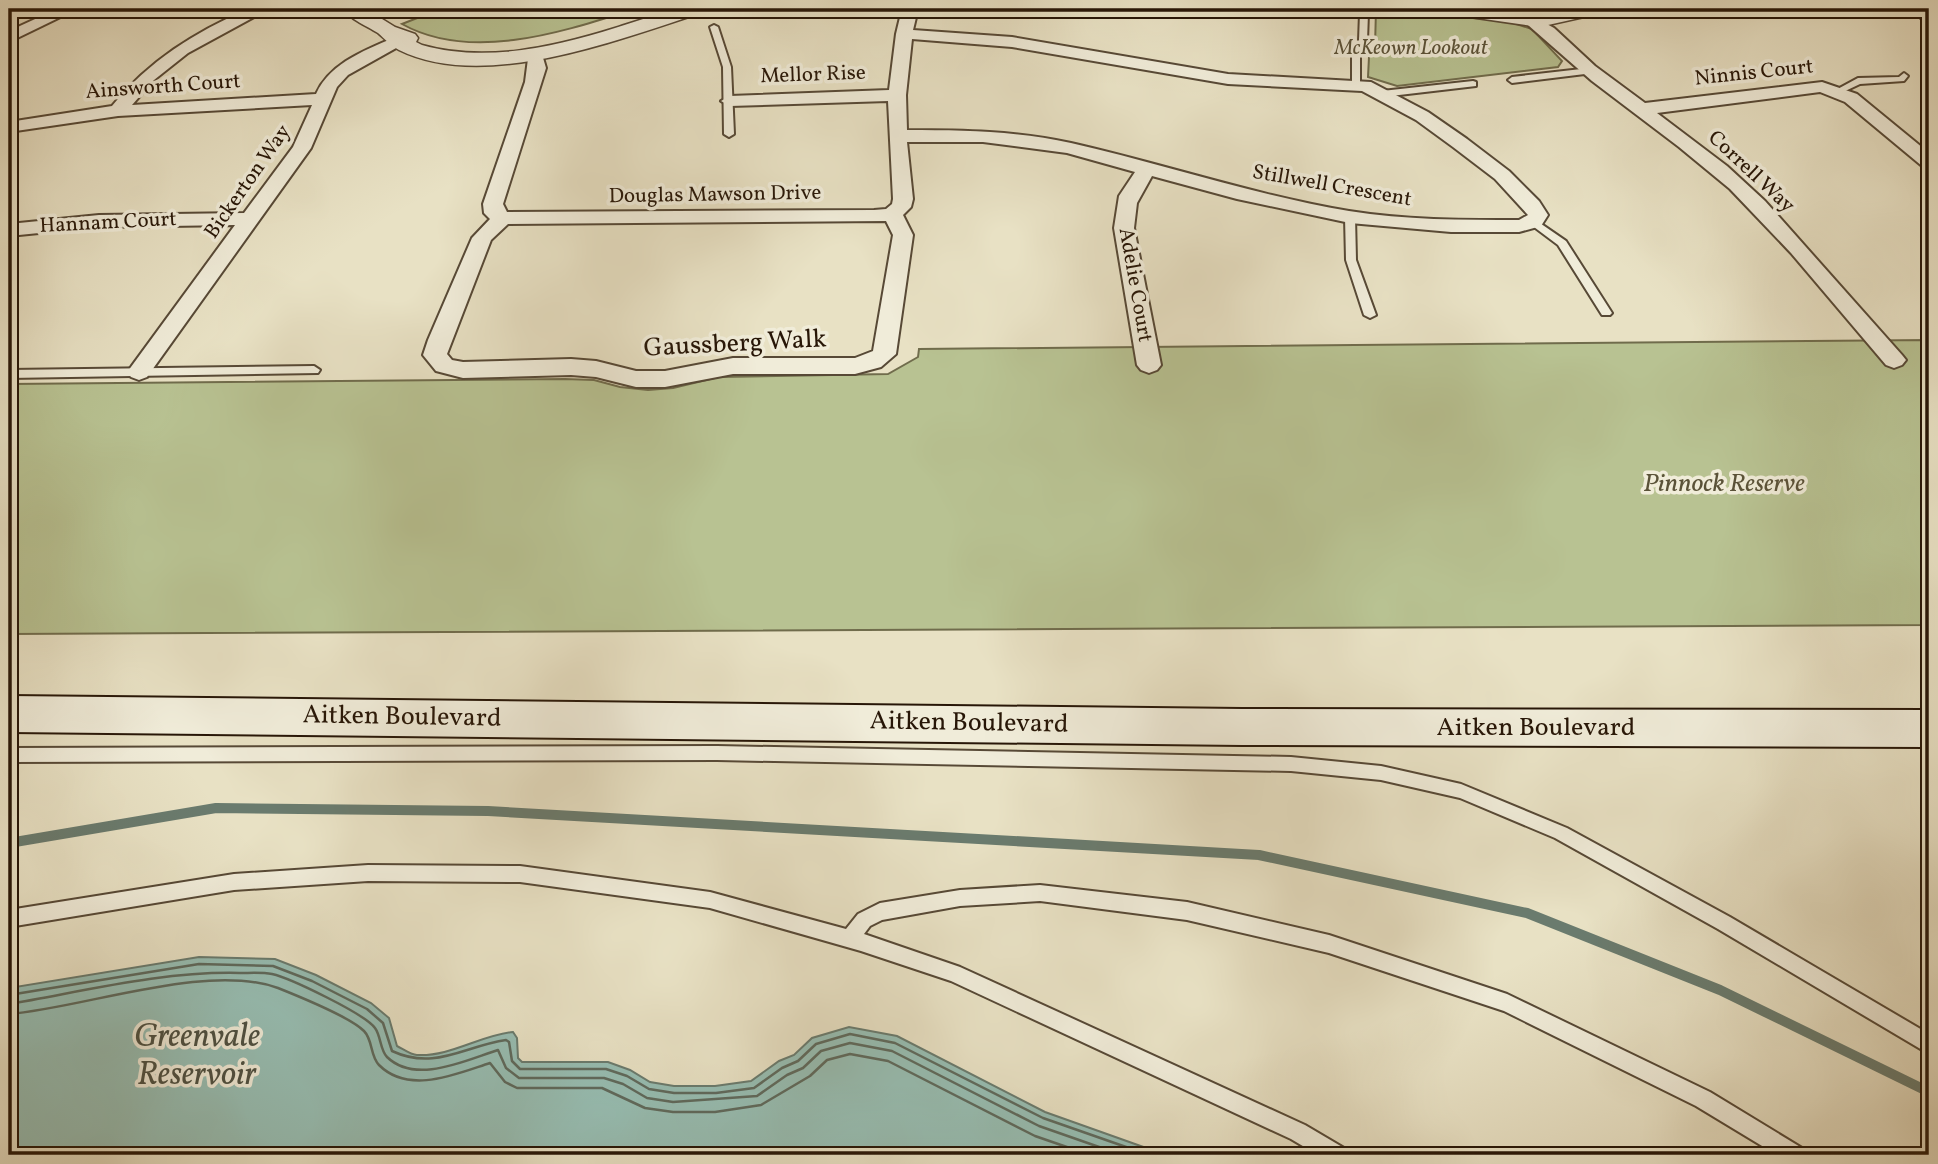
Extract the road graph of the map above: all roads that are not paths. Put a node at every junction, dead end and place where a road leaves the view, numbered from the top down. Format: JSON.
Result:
{"nodes":[{"id":1,"x":69,"y":9,"type":"edge"},
{"id":2,"x":261,"y":9,"type":"edge"},
{"id":3,"x":353,"y":9,"type":"edge"},
{"id":4,"x":658,"y":9,"type":"edge"},
{"id":5,"x":694,"y":9,"type":"edge"},
{"id":6,"x":910,"y":9,"type":"edge"},
{"id":7,"x":1461,"y":9,"type":"edge"},
{"id":8,"x":1499,"y":9,"type":"edge"},
{"id":9,"x":1595,"y":9,"type":"edge"},
{"id":10,"x":1914,"y":9,"type":"edge"},
{"id":11,"x":1923,"y":9,"type":"edge"},
{"id":12,"x":1364,"y":13,"type":"dead end"},
{"id":13,"x":1929,"y":13,"type":"edge"},
{"id":14,"x":1523,"y":15,"type":"edge"},
{"id":15,"x":1929,"y":20,"type":"edge"},
{"id":16,"x":1554,"y":21,"type":"edge"},
{"id":17,"x":714,"y":27,"type":"dead end"},
{"id":18,"x":904,"y":34,"type":"junction"},
{"id":19,"x":9,"y":37,"type":"edge"},
{"id":20,"x":397,"y":37,"type":"junction"},
{"id":21,"x":535,"y":55,"type":"junction"},
{"id":22,"x":1590,"y":71,"type":"junction"},
{"id":23,"x":1905,"y":76,"type":"dead end"},
{"id":24,"x":1512,"y":80,"type":"dead end"},
{"id":25,"x":1356,"y":84,"type":"junction"},
{"id":26,"x":1473,"y":84,"type":"dead end"},
{"id":27,"x":1838,"y":91,"type":"junction"},
{"id":28,"x":1382,"y":94,"type":"junction"},
{"id":29,"x":897,"y":95,"type":"junction"},
{"id":30,"x":322,"y":99,"type":"junction"},
{"id":31,"x":730,"y":101,"type":"junction"},
{"id":32,"x":1643,"y":109,"type":"junction"},
{"id":33,"x":118,"y":110,"type":"junction"},
{"id":34,"x":9,"y":127,"type":"edge"},
{"id":35,"x":729,"y":134,"type":"dead end"},
{"id":36,"x":899,"y":136,"type":"junction"},
{"id":37,"x":1929,"y":162,"type":"edge"},
{"id":38,"x":1148,"y":169,"type":"junction"},
{"id":39,"x":891,"y":214,"type":"junction"},
{"id":40,"x":1350,"y":217,"type":"junction"},
{"id":41,"x":503,"y":218,"type":"junction"},
{"id":42,"x":250,"y":219,"type":"junction"},
{"id":43,"x":1534,"y":222,"type":"junction"},
{"id":44,"x":9,"y":230,"type":"edge"},
{"id":45,"x":1606,"y":313,"type":"dead end"},
{"id":46,"x":1370,"y":315,"type":"dead end"},
{"id":47,"x":1894,"y":360,"type":"dead end"},
{"id":48,"x":1149,"y":365,"type":"dead end"},
{"id":49,"x":313,"y":370,"type":"dead end"},
{"id":50,"x":139,"y":372,"type":"junction"},
{"id":51,"x":9,"y":374,"type":"edge"},
{"id":52,"x":9,"y":714,"type":"edge"},
{"id":53,"x":1929,"y":729,"type":"edge"},
{"id":54,"x":9,"y":755,"type":"edge"},
{"id":55,"x":9,"y":919,"type":"edge"},
{"id":56,"x":850,"y":939,"type":"junction"},
{"id":57,"x":1929,"y":1045,"type":"edge"},
{"id":58,"x":1337,"y":1155,"type":"edge"},
{"id":59,"x":1795,"y":1155,"type":"edge"}],
"edges":[{"from":1,"to":19,"type":"street"},
{"from":2,"to":33,"type":"street"},
{"from":3,"to":20,"type":"street"},
{"from":4,"to":20,"type":"street"},
{"from":5,"to":21,"type":"street"},
{"from":6,"to":18,"type":"street"},
{"from":7,"to":8,"type":"street"},
{"from":7,"to":14,"type":"street"},
{"from":9,"to":16,"type":"street"},
{"from":10,"to":15,"type":"street"},
{"from":11,"to":13,"type":"main road"},
{"from":12,"to":25,"type":"lane"},
{"from":14,"to":16,"type":"street"},
{"from":16,"to":22,"type":"street","name":"Correll Way"},
{"from":17,"to":31,"type":"lane","name":"Mellor Rise"},
{"from":18,"to":25,"type":"street"},
{"from":18,"to":29,"type":"street"},
{"from":20,"to":21,"type":"street"},
{"from":20,"to":30,"type":"street","name":"Bickerton Way"},
{"from":21,"to":41,"type":"street"},
{"from":22,"to":24,"type":"lane"},
{"from":22,"to":32,"type":"street","name":"Correll Way"},
{"from":23,"to":27,"type":"lane"},
{"from":25,"to":28,"type":"street"},
{"from":26,"to":28,"type":"lane"},
{"from":27,"to":32,"type":"street","name":"Ninnis Court"},
{"from":27,"to":37,"type":"street","name":"Ninnis Court"},
{"from":28,"to":43,"type":"street"},
{"from":29,"to":31,"type":"street","name":"Mellor Rise"},
{"from":29,"to":36,"type":"street"},
{"from":30,"to":33,"type":"street","name":"Ainsworth Court"},
{"from":30,"to":42,"type":"street","name":"Bickerton Way"},
{"from":31,"to":35,"type":"lane","name":"Mellor Rise"},
{"from":32,"to":47,"type":"street","name":"Correll Way"},
{"from":33,"to":34,"type":"street","name":"Ainsworth Court"},
{"from":36,"to":38,"type":"street","name":"Stillwell Crescent"},
{"from":36,"to":39,"type":"street"},
{"from":38,"to":40,"type":"street","name":"Stillwell Crescent"},
{"from":38,"to":48,"type":"street","name":"Adelie Court"},
{"from":39,"to":41,"type":"street","name":"Douglas Mawson Drive"},
{"from":39,"to":41,"type":"street","name":"Gaussberg Walk"},
{"from":40,"to":43,"type":"street","name":"Stillwell Crescent"},
{"from":40,"to":46,"type":"lane"},
{"from":42,"to":44,"type":"street","name":"Hannam Court"},
{"from":42,"to":50,"type":"street","name":"Bickerton Way"},
{"from":43,"to":45,"type":"lane"},
{"from":49,"to":50,"type":"lane"},
{"from":50,"to":51,"type":"lane"},
{"from":52,"to":53,"type":"main road","name":"Aitken Boulevard"},
{"from":54,"to":57,"type":"lane"},
{"from":55,"to":56,"type":"lane"},
{"from":56,"to":58,"type":"lane"},
{"from":56,"to":59,"type":"lane"}]}
